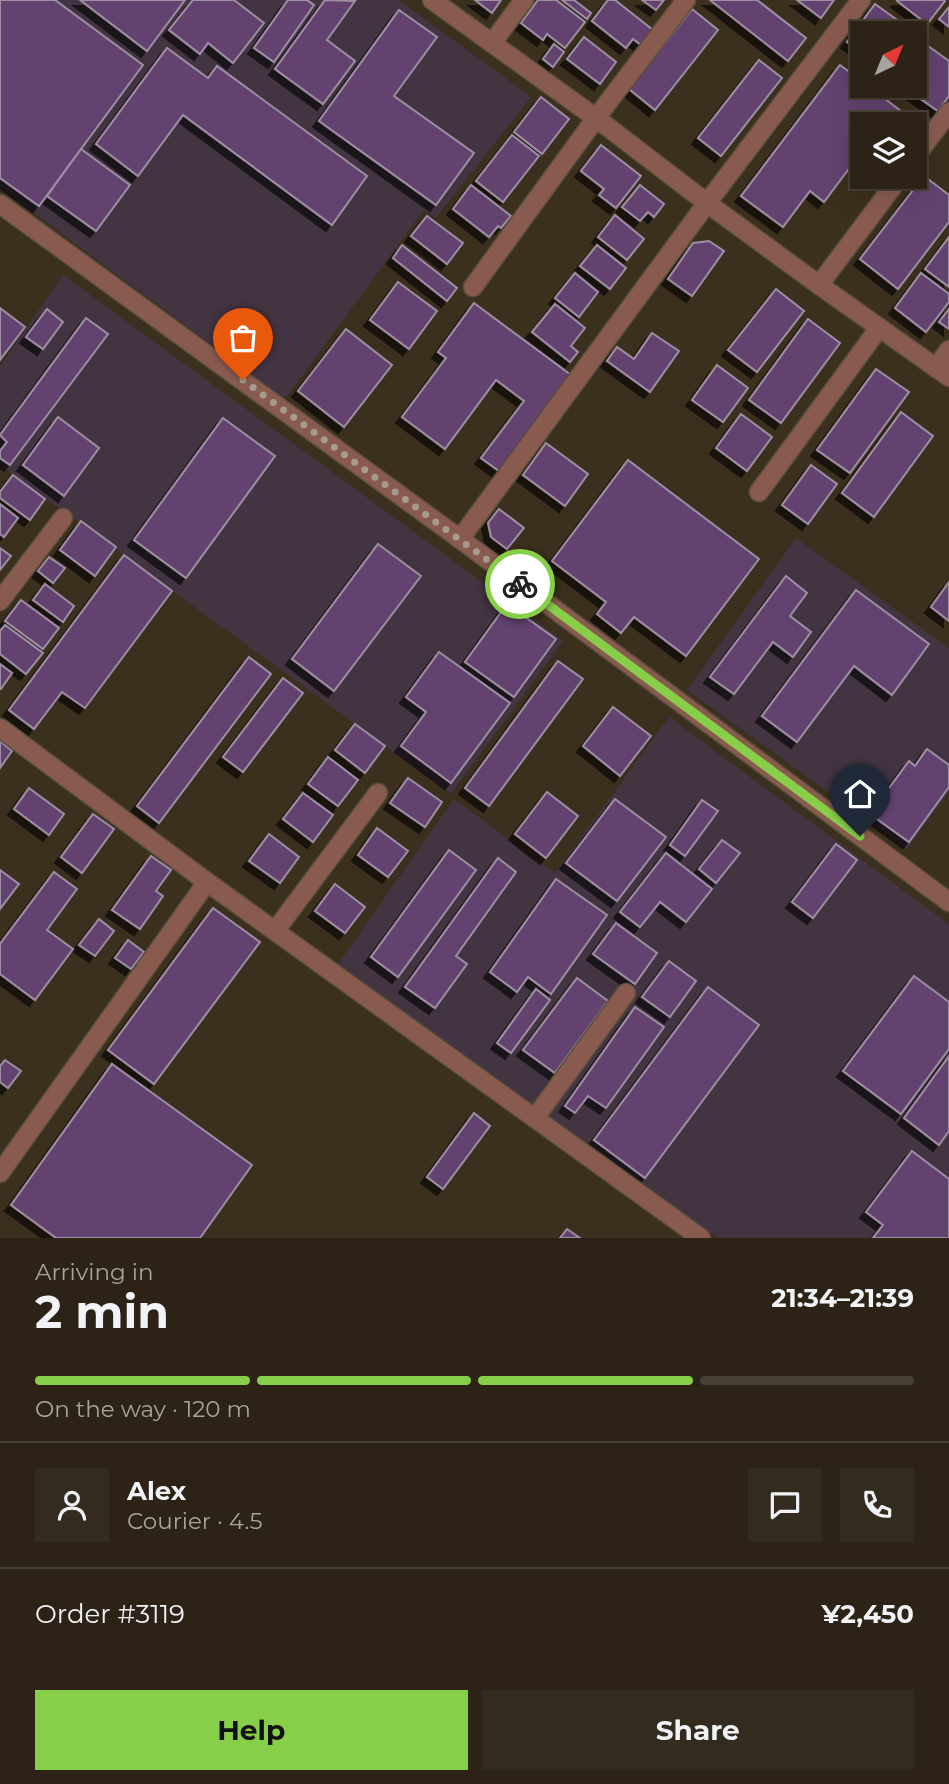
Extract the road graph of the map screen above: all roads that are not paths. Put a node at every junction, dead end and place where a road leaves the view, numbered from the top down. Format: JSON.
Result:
{"nodes":[{"id":1,"x":432,"y":0,"type":"edge"},
{"id":2,"x":524,"y":0,"type":"edge"},
{"id":3,"x":686,"y":0,"type":"edge"},
{"id":4,"x":862,"y":0,"type":"edge"},
{"id":5,"x":492,"y":43,"type":"junction"},
{"id":6,"x":949,"y":112,"type":"edge"},
{"id":7,"x":596,"y":118,"type":"junction"},
{"id":8,"x":927,"y":141,"type":"edge"},
{"id":9,"x":891,"y":189,"type":"edge"},
{"id":10,"x":0,"y":204,"type":"edge"},
{"id":11,"x":707,"y":204,"type":"junction"},
{"id":12,"x":818,"y":285,"type":"junction"},
{"id":13,"x":473,"y":287,"type":"dead end"},
{"id":14,"x":879,"y":328,"type":"junction"},
{"id":15,"x":949,"y":350,"type":"edge"},
{"id":16,"x":943,"y":373,"type":"edge"},
{"id":17,"x":759,"y":492,"type":"dead end"},
{"id":18,"x":63,"y":518,"type":"dead end"},
{"id":19,"x":460,"y":539,"type":"junction"},
{"id":20,"x":0,"y":601,"type":"edge"},
{"id":21,"x":0,"y":728,"type":"edge"},
{"id":22,"x":378,"y":793,"type":"dead end"},
{"id":23,"x":207,"y":882,"type":"junction"},
{"id":24,"x":949,"y":902,"type":"edge"},
{"id":25,"x":275,"y":931,"type":"junction"},
{"id":26,"x":626,"y":993,"type":"dead end"},
{"id":27,"x":535,"y":1118,"type":"junction"},
{"id":28,"x":0,"y":1173,"type":"edge"},
{"id":29,"x":701,"y":1238,"type":"edge"}],
"edges":[{"from":1,"to":5,"type":"street"},
{"from":2,"to":5,"type":"street"},
{"from":3,"to":7,"type":"street"},
{"from":4,"to":11,"type":"street"},
{"from":5,"to":7,"type":"street"},
{"from":6,"to":8,"type":"street"},
{"from":7,"to":11,"type":"street"},
{"from":7,"to":13,"type":"street"},
{"from":9,"to":12,"type":"street"},
{"from":10,"to":19,"type":"street"},
{"from":11,"to":12,"type":"street"},
{"from":11,"to":19,"type":"street"},
{"from":12,"to":14,"type":"street"},
{"from":14,"to":16,"type":"street"},
{"from":14,"to":17,"type":"street"},
{"from":15,"to":16,"type":"street"},
{"from":18,"to":20,"type":"street"},
{"from":19,"to":24,"type":"street"},
{"from":21,"to":23,"type":"street"},
{"from":22,"to":25,"type":"street"},
{"from":23,"to":25,"type":"street"},
{"from":23,"to":28,"type":"street"},
{"from":25,"to":27,"type":"street"},
{"from":26,"to":27,"type":"street"},
{"from":27,"to":29,"type":"street"}]}
